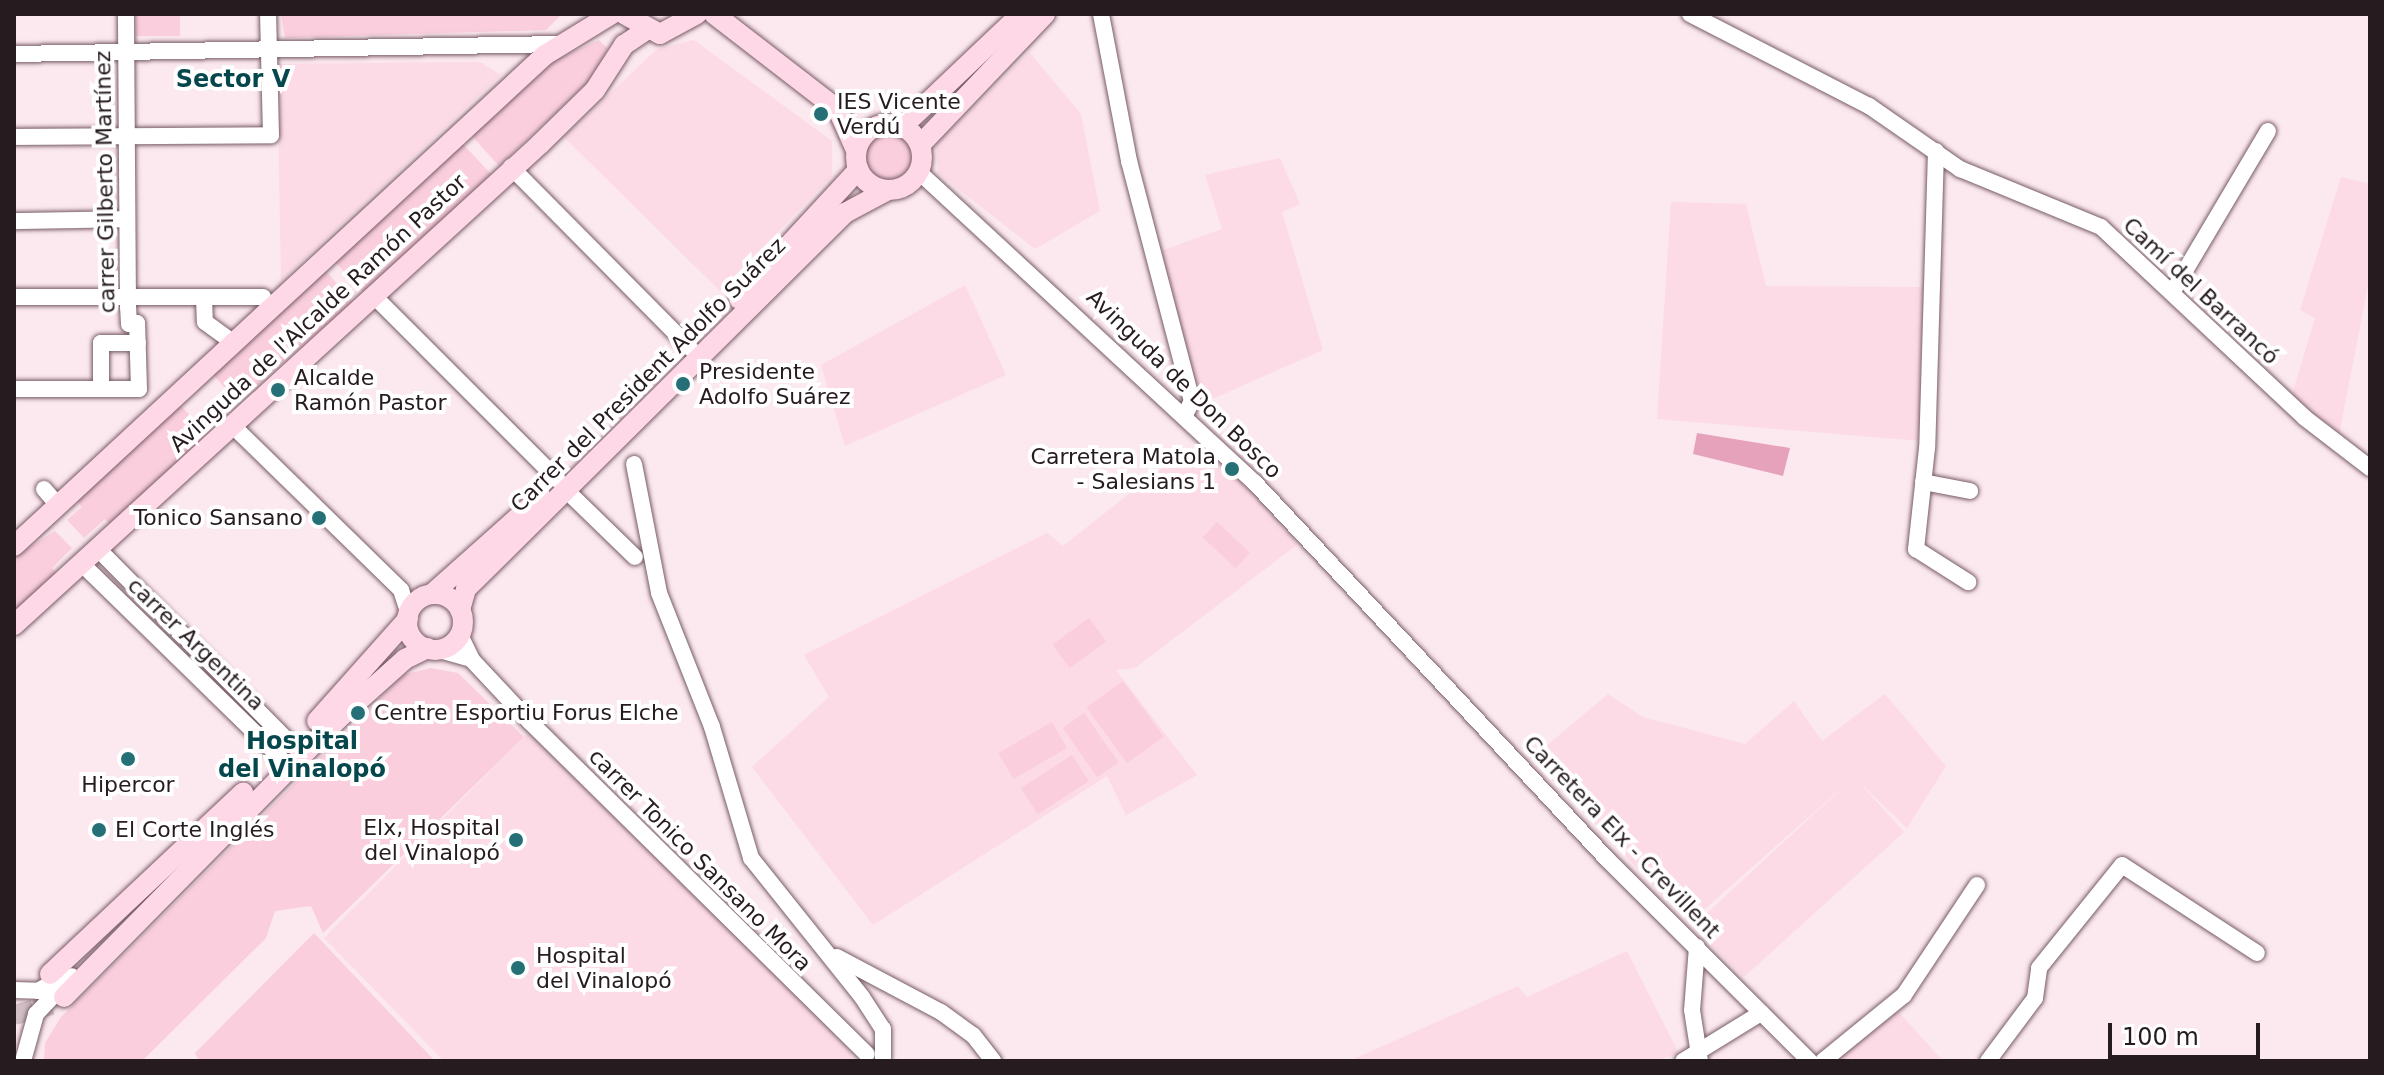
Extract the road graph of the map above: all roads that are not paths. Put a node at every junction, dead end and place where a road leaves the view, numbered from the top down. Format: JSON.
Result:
{"nodes":[{"id":1,"x":126,"y":14,"type":"edge"},
{"id":2,"x":268,"y":14,"type":"edge"},
{"id":3,"x":612,"y":14,"type":"edge"},
{"id":4,"x":624,"y":14,"type":"edge"},
{"id":5,"x":714,"y":14,"type":"edge"},
{"id":6,"x":1021,"y":14,"type":"edge"},
{"id":7,"x":1045,"y":14,"type":"edge"},
{"id":8,"x":1101,"y":14,"type":"edge"},
{"id":9,"x":1690,"y":14,"type":"edge"},
{"id":10,"x":692,"y":20,"type":"edge"},
{"id":11,"x":645,"y":31,"type":"junction"},
{"id":12,"x":730,"y":31,"type":"junction"},
{"id":13,"x":562,"y":44,"type":"junction"},
{"id":14,"x":269,"y":51,"type":"junction"},
{"id":15,"x":126,"y":53,"type":"junction"},
{"id":16,"x":14,"y":54,"type":"edge"},
{"id":17,"x":838,"y":110,"type":"junction"},
{"id":18,"x":894,"y":125,"type":"junction"},
{"id":19,"x":2268,"y":131,"type":"dead end"},
{"id":20,"x":127,"y":136,"type":"junction"},
{"id":21,"x":14,"y":137,"type":"edge"},
{"id":22,"x":920,"y":145,"type":"junction"},
{"id":23,"x":1936,"y":151,"type":"junction"},
{"id":24,"x":857,"y":160,"type":"junction"},
{"id":25,"x":511,"y":167,"type":"junction"},
{"id":26,"x":919,"y":172,"type":"junction"},
{"id":27,"x":886,"y":191,"type":"junction"},
{"id":28,"x":127,"y":219,"type":"junction"},
{"id":29,"x":14,"y":221,"type":"edge"},
{"id":30,"x":2173,"y":291,"type":"junction"},
{"id":31,"x":374,"y":296,"type":"junction"},
{"id":32,"x":14,"y":297,"type":"edge"},
{"id":33,"x":204,"y":297,"type":"junction"},
{"id":34,"x":263,"y":297,"type":"dead end"},
{"id":35,"x":128,"y":302,"type":"junction"},
{"id":36,"x":233,"y":342,"type":"junction"},
{"id":37,"x":138,"y":343,"type":"junction"},
{"id":38,"x":690,"y":348,"type":"junction"},
{"id":39,"x":101,"y":388,"type":"junction"},
{"id":40,"x":14,"y":389,"type":"edge"},
{"id":41,"x":1185,"y":415,"type":"junction"},
{"id":42,"x":233,"y":426,"type":"junction"},
{"id":43,"x":634,"y":464,"type":"dead end"},
{"id":44,"x":2370,"y":468,"type":"edge"},
{"id":45,"x":1923,"y":482,"type":"junction"},
{"id":46,"x":562,"y":485,"type":"junction"},
{"id":47,"x":44,"y":489,"type":"dead end"},
{"id":48,"x":1970,"y":491,"type":"dead end"},
{"id":49,"x":58,"y":505,"type":"junction"},
{"id":50,"x":14,"y":546,"type":"edge"},
{"id":51,"x":97,"y":548,"type":"junction"},
{"id":52,"x":635,"y":557,"type":"dead end"},
{"id":53,"x":81,"y":563,"type":"junction"},
{"id":54,"x":1968,"y":582,"type":"dead end"},
{"id":55,"x":401,"y":590,"type":"junction"},
{"id":56,"x":429,"y":595,"type":"junction"},
{"id":57,"x":460,"y":610,"type":"junction"},
{"id":58,"x":408,"y":616,"type":"junction"},
{"id":59,"x":14,"y":625,"type":"edge"},
{"id":60,"x":460,"y":635,"type":"junction"},
{"id":61,"x":1405,"y":642,"type":"joint"},
{"id":62,"x":432,"y":649,"type":"junction"},
{"id":63,"x":472,"y":660,"type":"junction"},
{"id":64,"x":286,"y":751,"type":"junction"},
{"id":65,"x":230,"y":814,"type":"junction"},
{"id":66,"x":1977,"y":885,"type":"dead end"},
{"id":67,"x":1697,"y":947,"type":"junction"},
{"id":68,"x":2257,"y":953,"type":"dead end"},
{"id":69,"x":832,"y":954,"type":"junction"},
{"id":70,"x":50,"y":974,"type":"dead end"},
{"id":71,"x":14,"y":990,"type":"edge"},
{"id":72,"x":64,"y":997,"type":"tunnel mouth"},
{"id":73,"x":1761,"y":1013,"type":"junction"},
{"id":74,"x":874,"y":1058,"type":"edge"},
{"id":75,"x":1694,"y":1059,"type":"edge"},
{"id":76,"x":23,"y":1061,"type":"edge"},
{"id":77,"x":993,"y":1061,"type":"edge"},
{"id":78,"x":1810,"y":1061,"type":"edge"},
{"id":79,"x":1823,"y":1061,"type":"edge"},
{"id":80,"x":1988,"y":1061,"type":"edge"}],
"edges":[{"from":1,"to":15,"type":"street","name":"carrer Gilberto Martínez"},
{"from":2,"to":14,"type":"street"},
{"from":3,"to":13,"type":"main road","name":"Avinguda de l'Alcalde Ramón Pastor"},
{"from":4,"to":11,"type":"main road"},
{"from":5,"to":12,"type":"main road"},
{"from":6,"to":18,"type":"main road"},
{"from":7,"to":22,"type":"main road"},
{"from":8,"to":41,"type":"street"},
{"from":9,"to":23,"type":"street","name":"Camí del Barrancó"},
{"from":10,"to":11,"type":"main road"},
{"from":10,"to":12,"type":"main road"},
{"from":11,"to":25,"type":"main road","name":"Avinguda de l'Alcalde Ramón Pastor"},
{"from":12,"to":17,"type":"main road"},
{"from":13,"to":14,"type":"street"},
{"from":13,"to":36,"type":"main road","name":"Avinguda de l'Alcalde Ramón Pastor"},
{"from":14,"to":15,"type":"street"},
{"from":14,"to":20,"type":"street"},
{"from":15,"to":16,"type":"street"},
{"from":15,"to":20,"type":"street","name":"carrer Gilberto Martínez"},
{"from":17,"to":18,"type":"main road"},
{"from":17,"to":24,"type":"main road"},
{"from":18,"to":22,"type":"main road"},
{"from":18,"to":24,"type":"main road"},
{"from":19,"to":30,"type":"street"},
{"from":20,"to":21,"type":"street"},
{"from":20,"to":28,"type":"street","name":"carrer Gilberto Martínez"},
{"from":22,"to":26,"type":"main road"},
{"from":23,"to":30,"type":"street","name":"Camí del Barrancó"},
{"from":23,"to":45,"type":"street"},
{"from":24,"to":27,"type":"main road"},
{"from":24,"to":38,"type":"main road","name":"Carrer del President Adolfo Suárez"},
{"from":25,"to":31,"type":"main road","name":"Avinguda de l'Alcalde Ramón Pastor"},
{"from":25,"to":38,"type":"street"},
{"from":26,"to":27,"type":"main road"},
{"from":26,"to":41,"type":"street","name":"Avinguda de Don Bosco"},
{"from":27,"to":46,"type":"main road","name":"Carrer del President Adolfo Suárez"},
{"from":28,"to":29,"type":"street"},
{"from":28,"to":35,"type":"street","name":"carrer Gilberto Martínez"},
{"from":30,"to":44,"type":"street","name":"Camí del Barrancó"},
{"from":31,"to":42,"type":"main road","name":"Avinguda de l'Alcalde Ramón Pastor"},
{"from":31,"to":46,"type":"street"},
{"from":32,"to":35,"type":"street"},
{"from":33,"to":34,"type":"street"},
{"from":33,"to":35,"type":"street"},
{"from":33,"to":36,"type":"street"},
{"from":35,"to":37,"type":"street","name":"carrer Gilberto Martínez"},
{"from":36,"to":49,"type":"main road","name":"Avinguda de l'Alcalde Ramón Pastor"},
{"from":37,"to":39,"type":"street"},
{"from":37,"to":39,"type":"street","name":"carrer Gilberto Martínez"},
{"from":38,"to":46,"type":"main road","name":"Carrer del President Adolfo Suárez"},
{"from":39,"to":40,"type":"street"},
{"from":41,"to":61,"type":"street","name":"Avinguda de Don Bosco"},
{"from":42,"to":51,"type":"main road","name":"Avinguda de l'Alcalde Ramón Pastor"},
{"from":42,"to":55,"type":"street"},
{"from":43,"to":69,"type":"street"},
{"from":45,"to":48,"type":"street"},
{"from":45,"to":54,"type":"street"},
{"from":46,"to":52,"type":"street"},
{"from":46,"to":56,"type":"main road","name":"Carrer del President Adolfo Suárez"},
{"from":46,"to":57,"type":"main road","name":"Carrer del President Adolfo Suárez"},
{"from":47,"to":49,"type":"street"},
{"from":49,"to":50,"type":"main road","name":"Avinguda de l'Alcalde Ramón Pastor"},
{"from":51,"to":53,"type":"main road","name":"Avinguda de l'Alcalde Ramón Pastor"},
{"from":51,"to":64,"type":"street","name":"carrer Argentina"},
{"from":53,"to":59,"type":"main road","name":"Avinguda de l'Alcalde Ramón Pastor"},
{"from":53,"to":64,"type":"street","name":"carrer Argentina"},
{"from":55,"to":56,"type":"street"},
{"from":55,"to":58,"type":"street"},
{"from":56,"to":57,"type":"main road"},
{"from":56,"to":58,"type":"main road"},
{"from":57,"to":60,"type":"main road"},
{"from":58,"to":62,"type":"main road"},
{"from":58,"to":64,"type":"main road"},
{"from":60,"to":62,"type":"main road"},
{"from":60,"to":63,"type":"street","name":"carrer Tonico Sansano Mora"},
{"from":61,"to":67,"type":"street","name":"Carretera Elx - Crevillent"},
{"from":62,"to":63,"type":"street","name":"carrer Tonico Sansano Mora"},
{"from":62,"to":65,"type":"main road"},
{"from":63,"to":74,"type":"street","name":"carrer Tonico Sansano Mora"},
{"from":64,"to":65,"type":"main road"},
{"from":65,"to":70,"type":"main road"},
{"from":65,"to":71,"type":"street"},
{"from":65,"to":72,"type":"main road"},
{"from":65,"to":76,"type":"street"},
{"from":66,"to":79,"type":"street"},
{"from":67,"to":73,"type":"street","name":"Carretera Elx - Crevillent"},
{"from":67,"to":75,"type":"street"},
{"from":68,"to":80,"type":"street"},
{"from":69,"to":74,"type":"street"},
{"from":69,"to":77,"type":"street"},
{"from":73,"to":75,"type":"street"},
{"from":73,"to":78,"type":"street","name":"Carretera Elx - Crevillent"}]}
